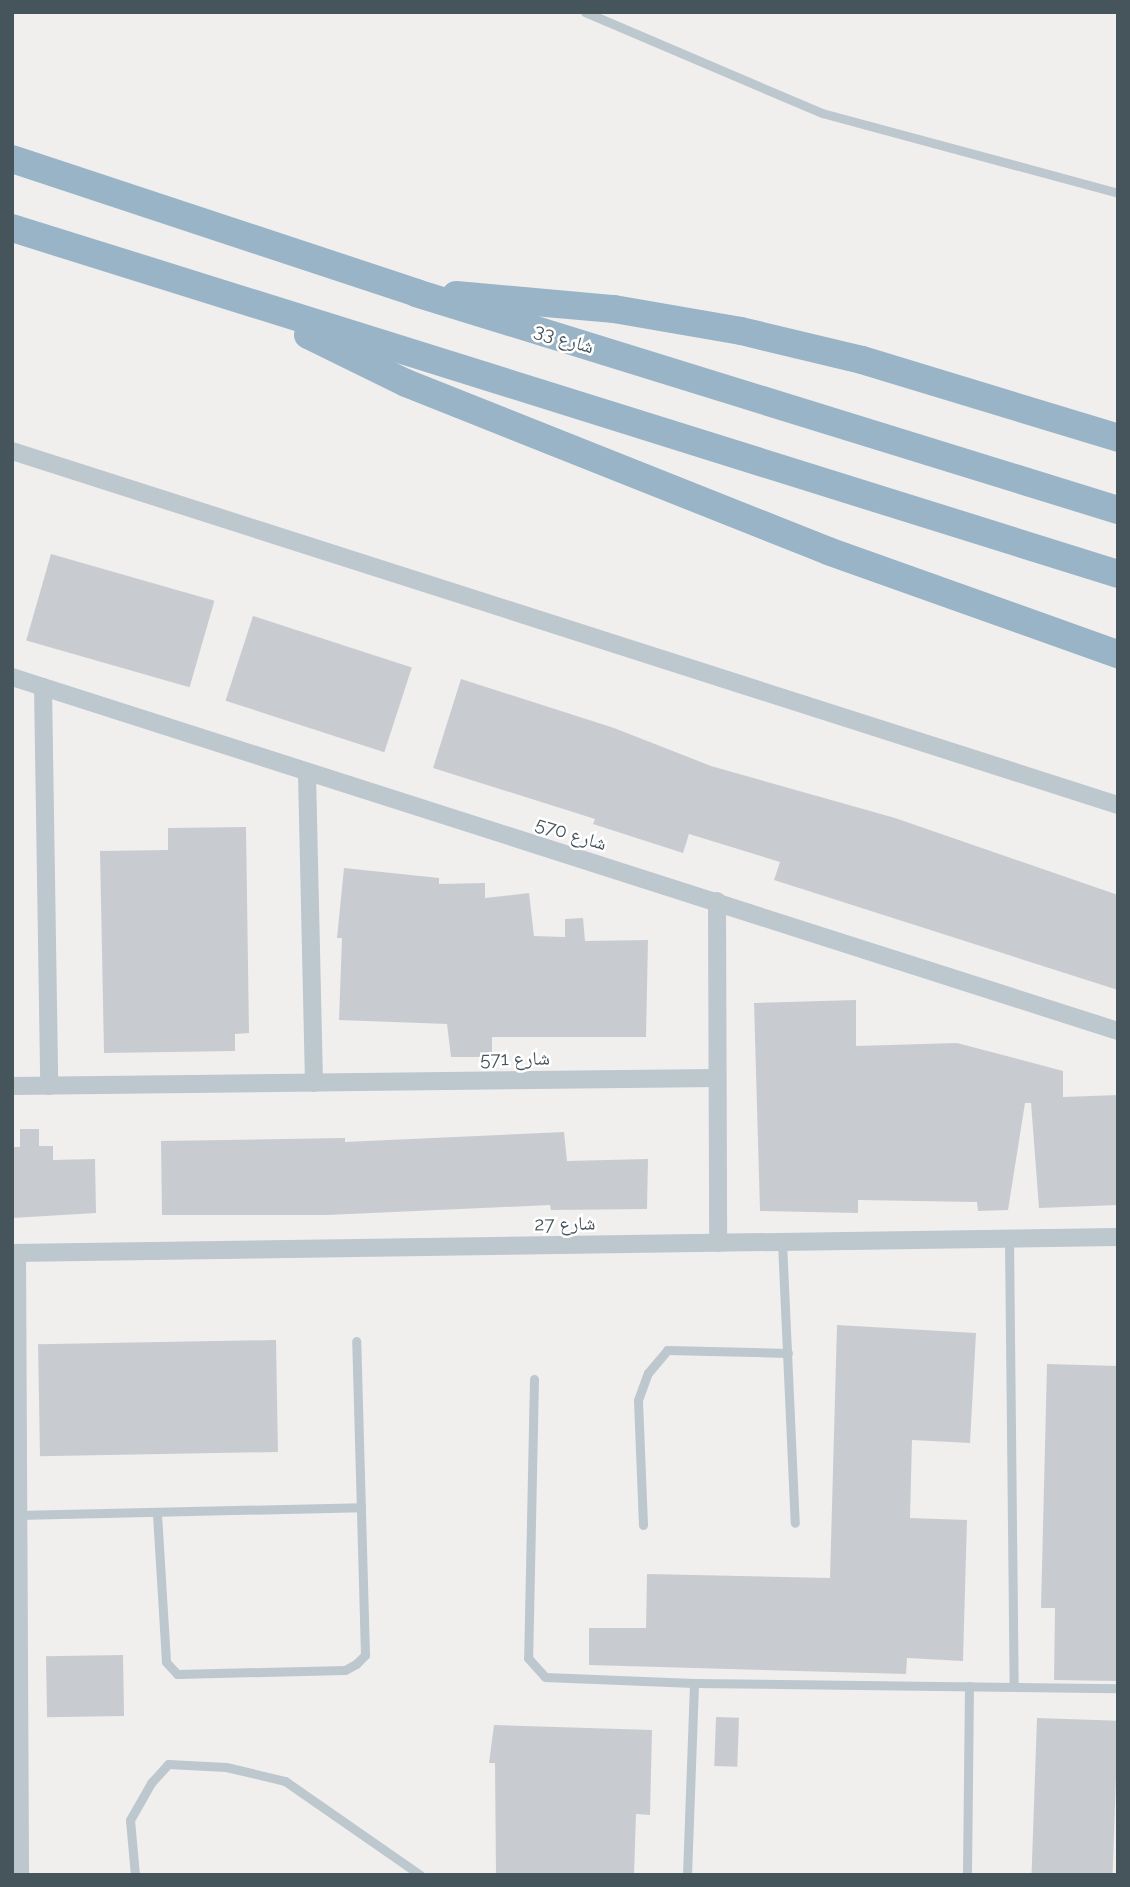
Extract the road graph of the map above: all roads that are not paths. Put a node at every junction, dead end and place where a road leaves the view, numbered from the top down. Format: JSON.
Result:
{"nodes":[{"id":1,"x":585,"y":12,"type":"edge"},
{"id":2,"x":12,"y":159,"type":"edge"},
{"id":3,"x":1118,"y":193,"type":"edge"},
{"id":4,"x":12,"y":228,"type":"edge"},
{"id":5,"x":416,"y":293,"type":"junction"},
{"id":6,"x":261,"y":307,"type":"junction"},
{"id":7,"x":1118,"y":438,"type":"edge"},
{"id":8,"x":12,"y":450,"type":"edge"},
{"id":9,"x":1118,"y":510,"type":"edge"},
{"id":10,"x":1118,"y":574,"type":"edge"},
{"id":11,"x":1118,"y":654,"type":"edge"},
{"id":12,"x":12,"y":677,"type":"edge"},
{"id":13,"x":43,"y":687,"type":"junction"},
{"id":14,"x":307,"y":774,"type":"junction"},
{"id":15,"x":1118,"y":805,"type":"edge"},
{"id":16,"x":717,"y":901,"type":"junction"},
{"id":17,"x":1118,"y":1031,"type":"edge"},
{"id":18,"x":717,"y":1078,"type":"junction"},
{"id":19,"x":314,"y":1083,"type":"junction"},
{"id":20,"x":12,"y":1086,"type":"edge"},
{"id":21,"x":49,"y":1086,"type":"junction"},
{"id":22,"x":1118,"y":1237,"type":"edge"},
{"id":23,"x":1009,"y":1239,"type":"junction"},
{"id":24,"x":782,"y":1242,"type":"junction"},
{"id":25,"x":718,"y":1243,"type":"junction"},
{"id":26,"x":15,"y":1253,"type":"edge"},
{"id":27,"x":356,"y":1341,"type":"dead end"},
{"id":28,"x":788,"y":1353,"type":"junction"},
{"id":29,"x":534,"y":1379,"type":"dead end"},
{"id":30,"x":361,"y":1507,"type":"junction"},
{"id":31,"x":157,"y":1514,"type":"junction"},
{"id":32,"x":18,"y":1515,"type":"junction"},
{"id":33,"x":795,"y":1522,"type":"dead end"},
{"id":34,"x":643,"y":1525,"type":"dead end"},
{"id":35,"x":16,"y":1671,"type":"edge"},
{"id":36,"x":694,"y":1683,"type":"junction"},
{"id":37,"x":969,"y":1686,"type":"junction"},
{"id":38,"x":1014,"y":1686,"type":"junction"},
{"id":39,"x":1118,"y":1688,"type":"edge"},
{"id":40,"x":20,"y":1875,"type":"edge"},
{"id":41,"x":135,"y":1875,"type":"edge"},
{"id":42,"x":420,"y":1875,"type":"edge"},
{"id":43,"x":687,"y":1875,"type":"edge"},
{"id":44,"x":967,"y":1875,"type":"edge"}],
"edges":[{"from":1,"to":3,"type":"lane"},
{"from":2,"to":5,"type":"highway","name":"شارع 33"},
{"from":4,"to":6,"type":"highway"},
{"from":5,"to":7,"type":"highway"},
{"from":5,"to":9,"type":"highway","name":"شارع 33"},
{"from":6,"to":10,"type":"highway"},
{"from":6,"to":11,"type":"highway"},
{"from":8,"to":15,"type":"street"},
{"from":12,"to":13,"type":"street","name":"شارع 570"},
{"from":13,"to":14,"type":"street","name":"شارع 570"},
{"from":13,"to":21,"type":"street"},
{"from":14,"to":16,"type":"street","name":"شارع 570"},
{"from":14,"to":19,"type":"street"},
{"from":16,"to":17,"type":"street","name":"شارع 570"},
{"from":16,"to":18,"type":"street"},
{"from":18,"to":19,"type":"street","name":"شارع 571"},
{"from":18,"to":25,"type":"street"},
{"from":19,"to":21,"type":"street","name":"شارع 571"},
{"from":20,"to":21,"type":"street","name":"شارع 571"},
{"from":22,"to":23,"type":"street","name":"شارع 27"},
{"from":23,"to":24,"type":"street","name":"شارع 27"},
{"from":23,"to":38,"type":"lane"},
{"from":24,"to":25,"type":"street","name":"شارع 27"},
{"from":24,"to":28,"type":"lane"},
{"from":25,"to":26,"type":"street","name":"شارع 27"},
{"from":26,"to":32,"type":"street"},
{"from":27,"to":30,"type":"lane"},
{"from":28,"to":33,"type":"lane"},
{"from":28,"to":34,"type":"lane"},
{"from":29,"to":36,"type":"lane"},
{"from":30,"to":31,"type":"lane"},
{"from":30,"to":31,"type":"lane"},
{"from":31,"to":32,"type":"lane"},
{"from":32,"to":35,"type":"street"},
{"from":35,"to":40,"type":"street"},
{"from":36,"to":37,"type":"lane"},
{"from":36,"to":43,"type":"lane"},
{"from":37,"to":38,"type":"lane"},
{"from":37,"to":44,"type":"lane"},
{"from":38,"to":39,"type":"lane"},
{"from":41,"to":42,"type":"lane"}]}
